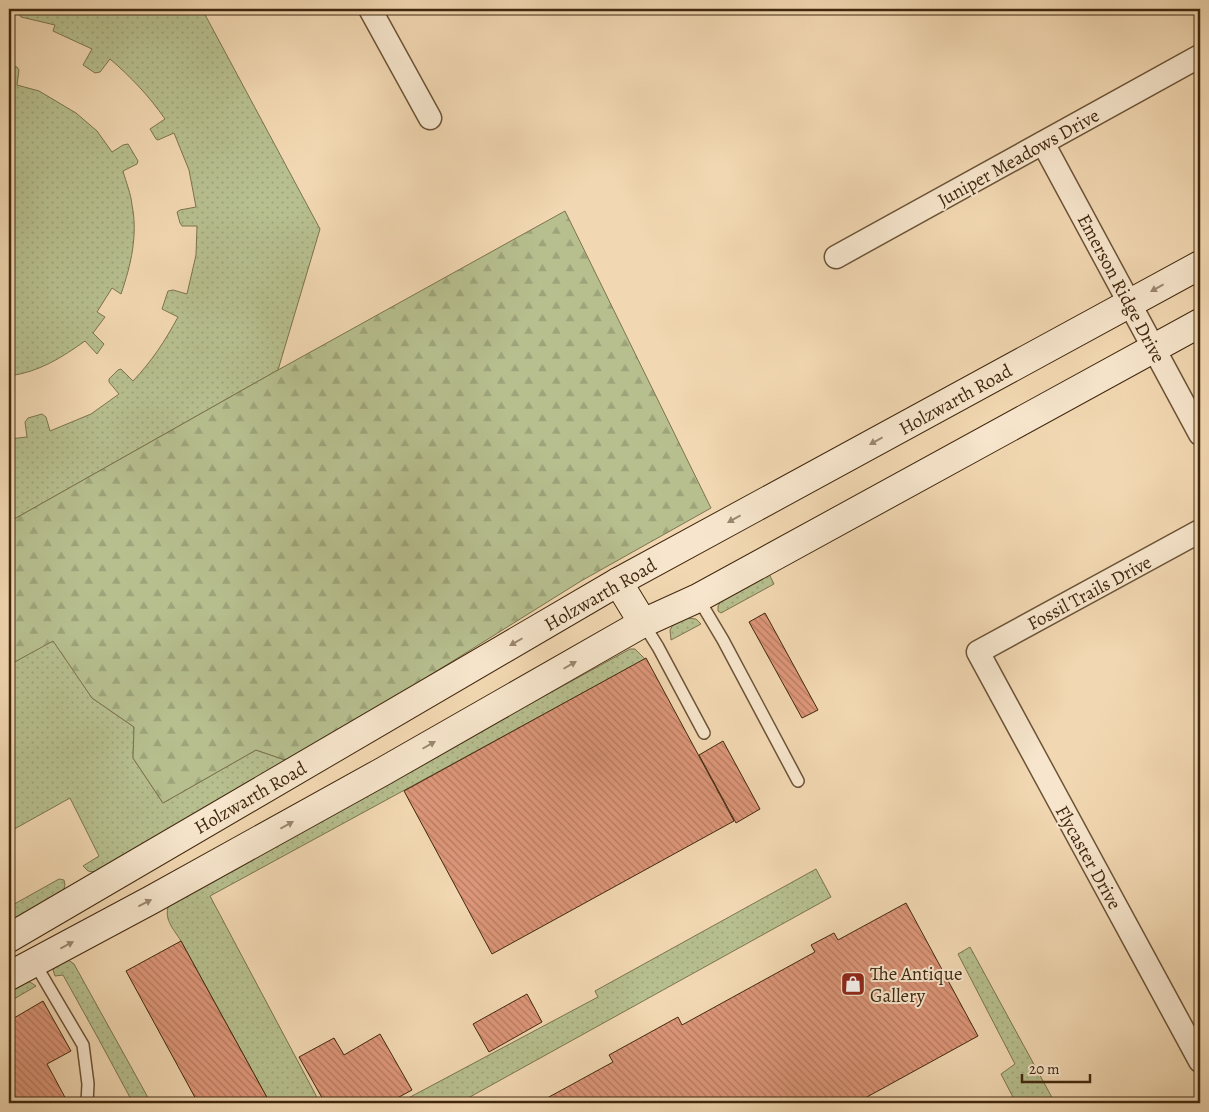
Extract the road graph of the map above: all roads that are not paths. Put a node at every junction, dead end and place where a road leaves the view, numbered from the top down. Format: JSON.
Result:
{"nodes":[{"id":1,"x":370,"y":9,"type":"edge"},
{"id":2,"x":1200,"y":56,"type":"edge"},
{"id":3,"x":430,"y":118,"type":"dead end"},
{"id":4,"x":1043,"y":143,"type":"junction"},
{"id":5,"x":836,"y":257,"type":"dead end"},
{"id":6,"x":1200,"y":265,"type":"edge"},
{"id":7,"x":1130,"y":303,"type":"junction"},
{"id":8,"x":1200,"y":323,"type":"edge"},
{"id":9,"x":1154,"y":348,"type":"junction"},
{"id":10,"x":1200,"y":432,"type":"edge"},
{"id":11,"x":1200,"y":531,"type":"edge"},
{"id":12,"x":618,"y":582,"type":"junction"},
{"id":13,"x":698,"y":598,"type":"junction"},
{"id":14,"x":643,"y":623,"type":"junction"},
{"id":15,"x":978,"y":652,"type":"joint"},
{"id":16,"x":704,"y":733,"type":"dead end"},
{"id":17,"x":798,"y":781,"type":"dead end"},
{"id":18,"x":84,"y":894,"type":"junction"},
{"id":19,"x":102,"y":926,"type":"junction"},
{"id":20,"x":9,"y":938,"type":"edge"},
{"id":21,"x":34,"y":962,"type":"junction"},
{"id":22,"x":9,"y":976,"type":"edge"},
{"id":23,"x":1200,"y":1061,"type":"edge"},
{"id":24,"x":87,"y":1103,"type":"edge"}],
"edges":[{"from":1,"to":3,"type":"street"},
{"from":2,"to":4,"type":"street","name":"Juniper Meadows Drive"},
{"from":4,"to":5,"type":"street","name":"Juniper Meadows Drive"},
{"from":4,"to":7,"type":"street","name":"Emerson Ridge Drive"},
{"from":6,"to":7,"type":"main road","name":"Holzwarth Road","one_way":true},
{"from":7,"to":9,"type":"street","name":"Emerson Ridge Drive"},
{"from":7,"to":12,"type":"main road","name":"Holzwarth Road","one_way":true},
{"from":8,"to":9,"type":"main road"},
{"from":9,"to":10,"type":"street","name":"Emerson Ridge Drive"},
{"from":9,"to":13,"type":"main road"},
{"from":11,"to":15,"type":"street","name":"Fossil Trails Drive"},
{"from":12,"to":14,"type":"main road"},
{"from":12,"to":18,"type":"main road","name":"Holzwarth Road","one_way":true},
{"from":13,"to":14,"type":"main road"},
{"from":13,"to":17,"type":"lane"},
{"from":14,"to":16,"type":"lane"},
{"from":19,"to":14,"type":"main road","one_way":true},
{"from":15,"to":23,"type":"street","name":"Flycaster Drive"},
{"from":18,"to":19,"type":"main road"},
{"from":18,"to":20,"type":"main road","name":"Holzwarth Road"},
{"from":21,"to":19,"type":"main road","one_way":true},
{"from":21,"to":22,"type":"main road"},
{"from":21,"to":24,"type":"lane"}]}
